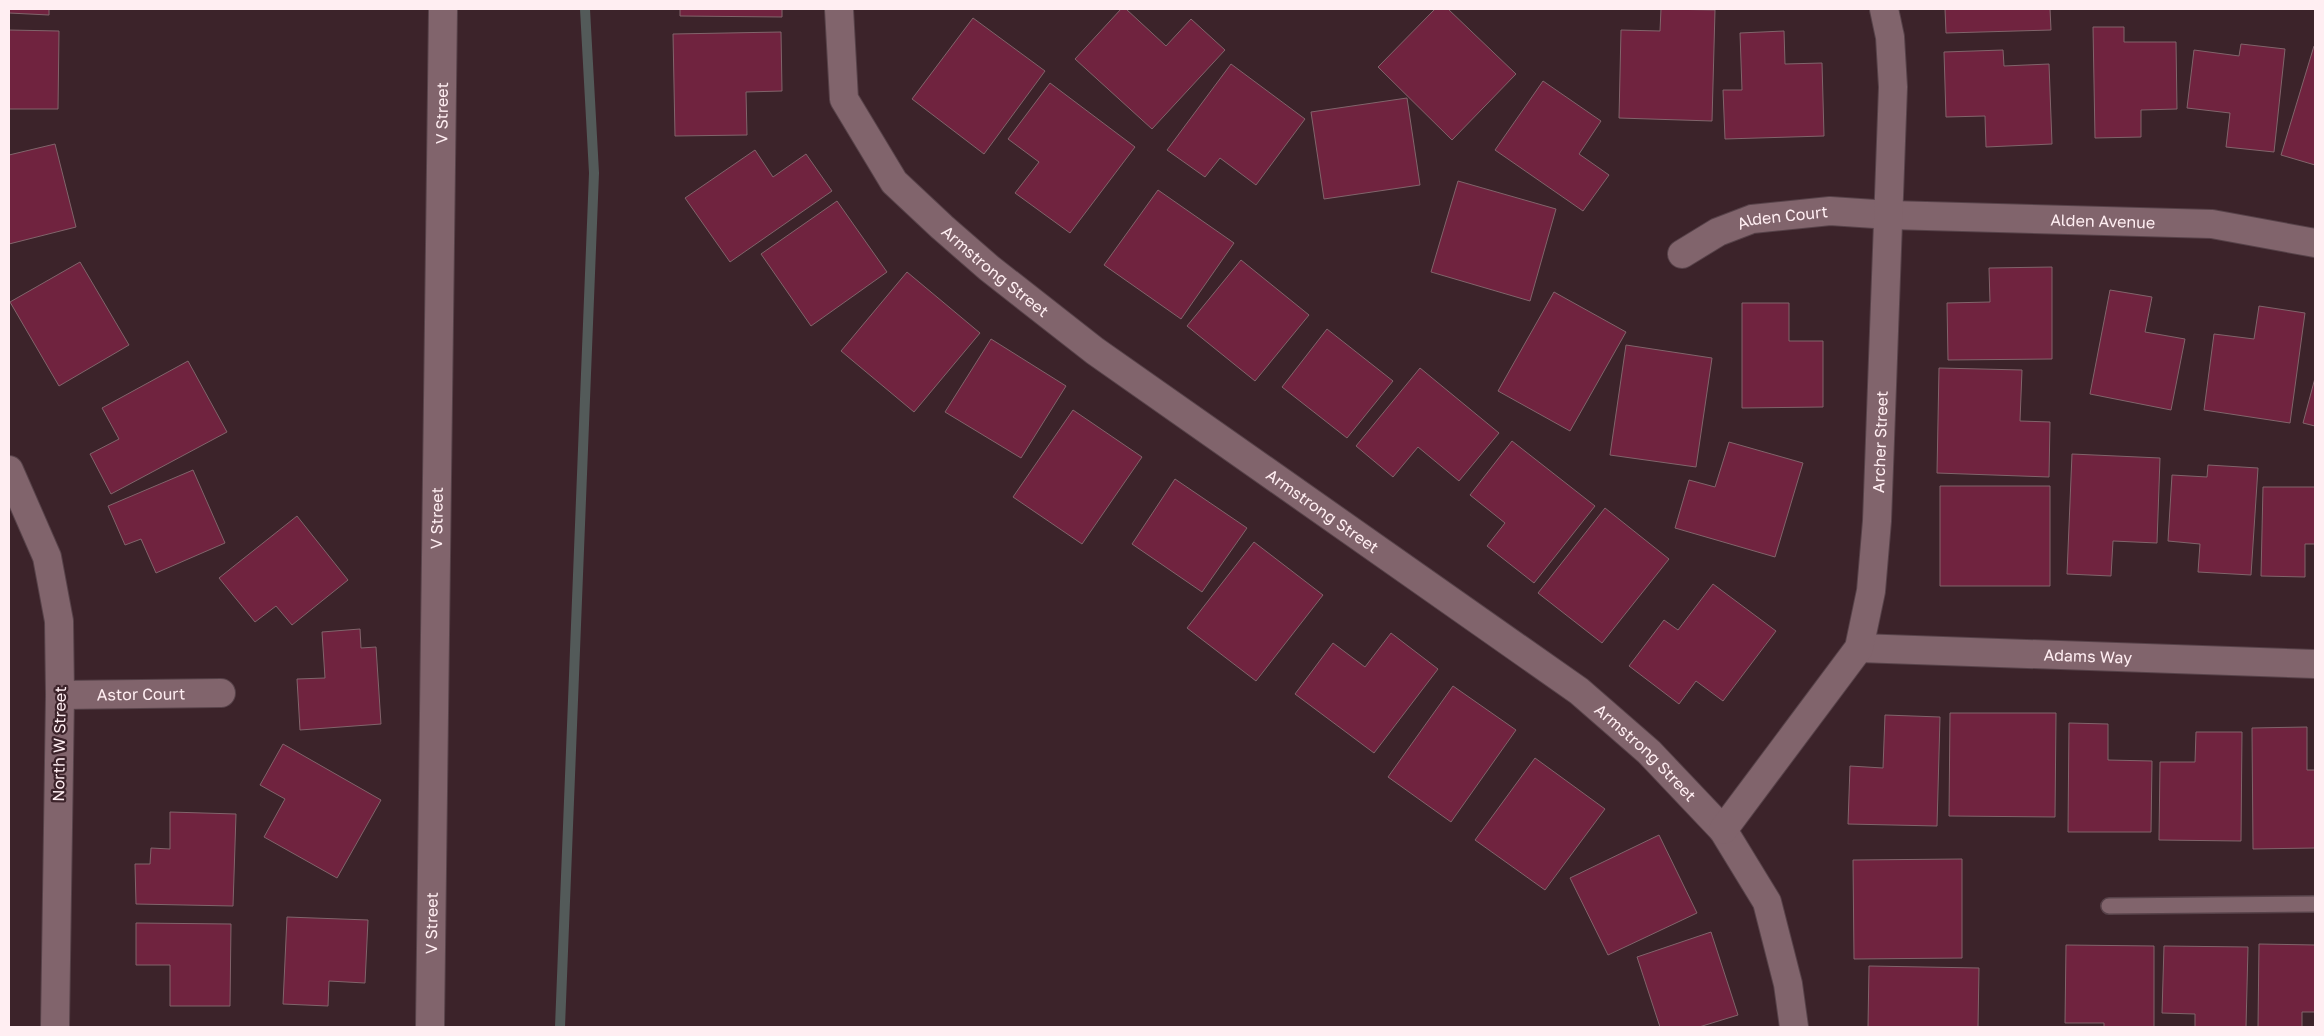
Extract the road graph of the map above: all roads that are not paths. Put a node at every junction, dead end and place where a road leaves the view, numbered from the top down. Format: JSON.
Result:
{"nodes":[{"id":1,"x":443,"y":9,"type":"edge"},
{"id":2,"x":839,"y":9,"type":"edge"},
{"id":3,"x":1884,"y":9,"type":"edge"},
{"id":4,"x":1890,"y":215,"type":"junction"},
{"id":5,"x":2315,"y":243,"type":"edge"},
{"id":6,"x":1682,"y":254,"type":"dead end"},
{"id":7,"x":9,"y":470,"type":"edge"},
{"id":8,"x":1859,"y":648,"type":"junction"},
{"id":9,"x":2315,"y":664,"type":"edge"},
{"id":10,"x":221,"y":693,"type":"dead end"},
{"id":11,"x":60,"y":695,"type":"junction"},
{"id":12,"x":1723,"y":830,"type":"junction"},
{"id":13,"x":2315,"y":904,"type":"edge"},
{"id":14,"x":2109,"y":906,"type":"dead end"},
{"id":15,"x":55,"y":1027,"type":"edge"},
{"id":16,"x":430,"y":1027,"type":"edge"},
{"id":17,"x":1794,"y":1027,"type":"edge"}],
"edges":[{"from":1,"to":16,"type":"street","name":"V Street"},
{"from":2,"to":12,"type":"street","name":"Armstrong Street"},
{"from":3,"to":4,"type":"street","name":"Archer Street"},
{"from":4,"to":5,"type":"street","name":"Alden Avenue"},
{"from":4,"to":6,"type":"street","name":"Alden Court"},
{"from":4,"to":8,"type":"street","name":"Archer Street"},
{"from":7,"to":11,"type":"street","name":"North W Street"},
{"from":8,"to":9,"type":"street","name":"Adams Way"},
{"from":8,"to":12,"type":"street","name":"Archer Street"},
{"from":10,"to":11,"type":"street","name":"Astor Court"},
{"from":11,"to":15,"type":"street","name":"North W Street"},
{"from":12,"to":17,"type":"street","name":"Armstrong Street"},
{"from":13,"to":14,"type":"lane"}]}
